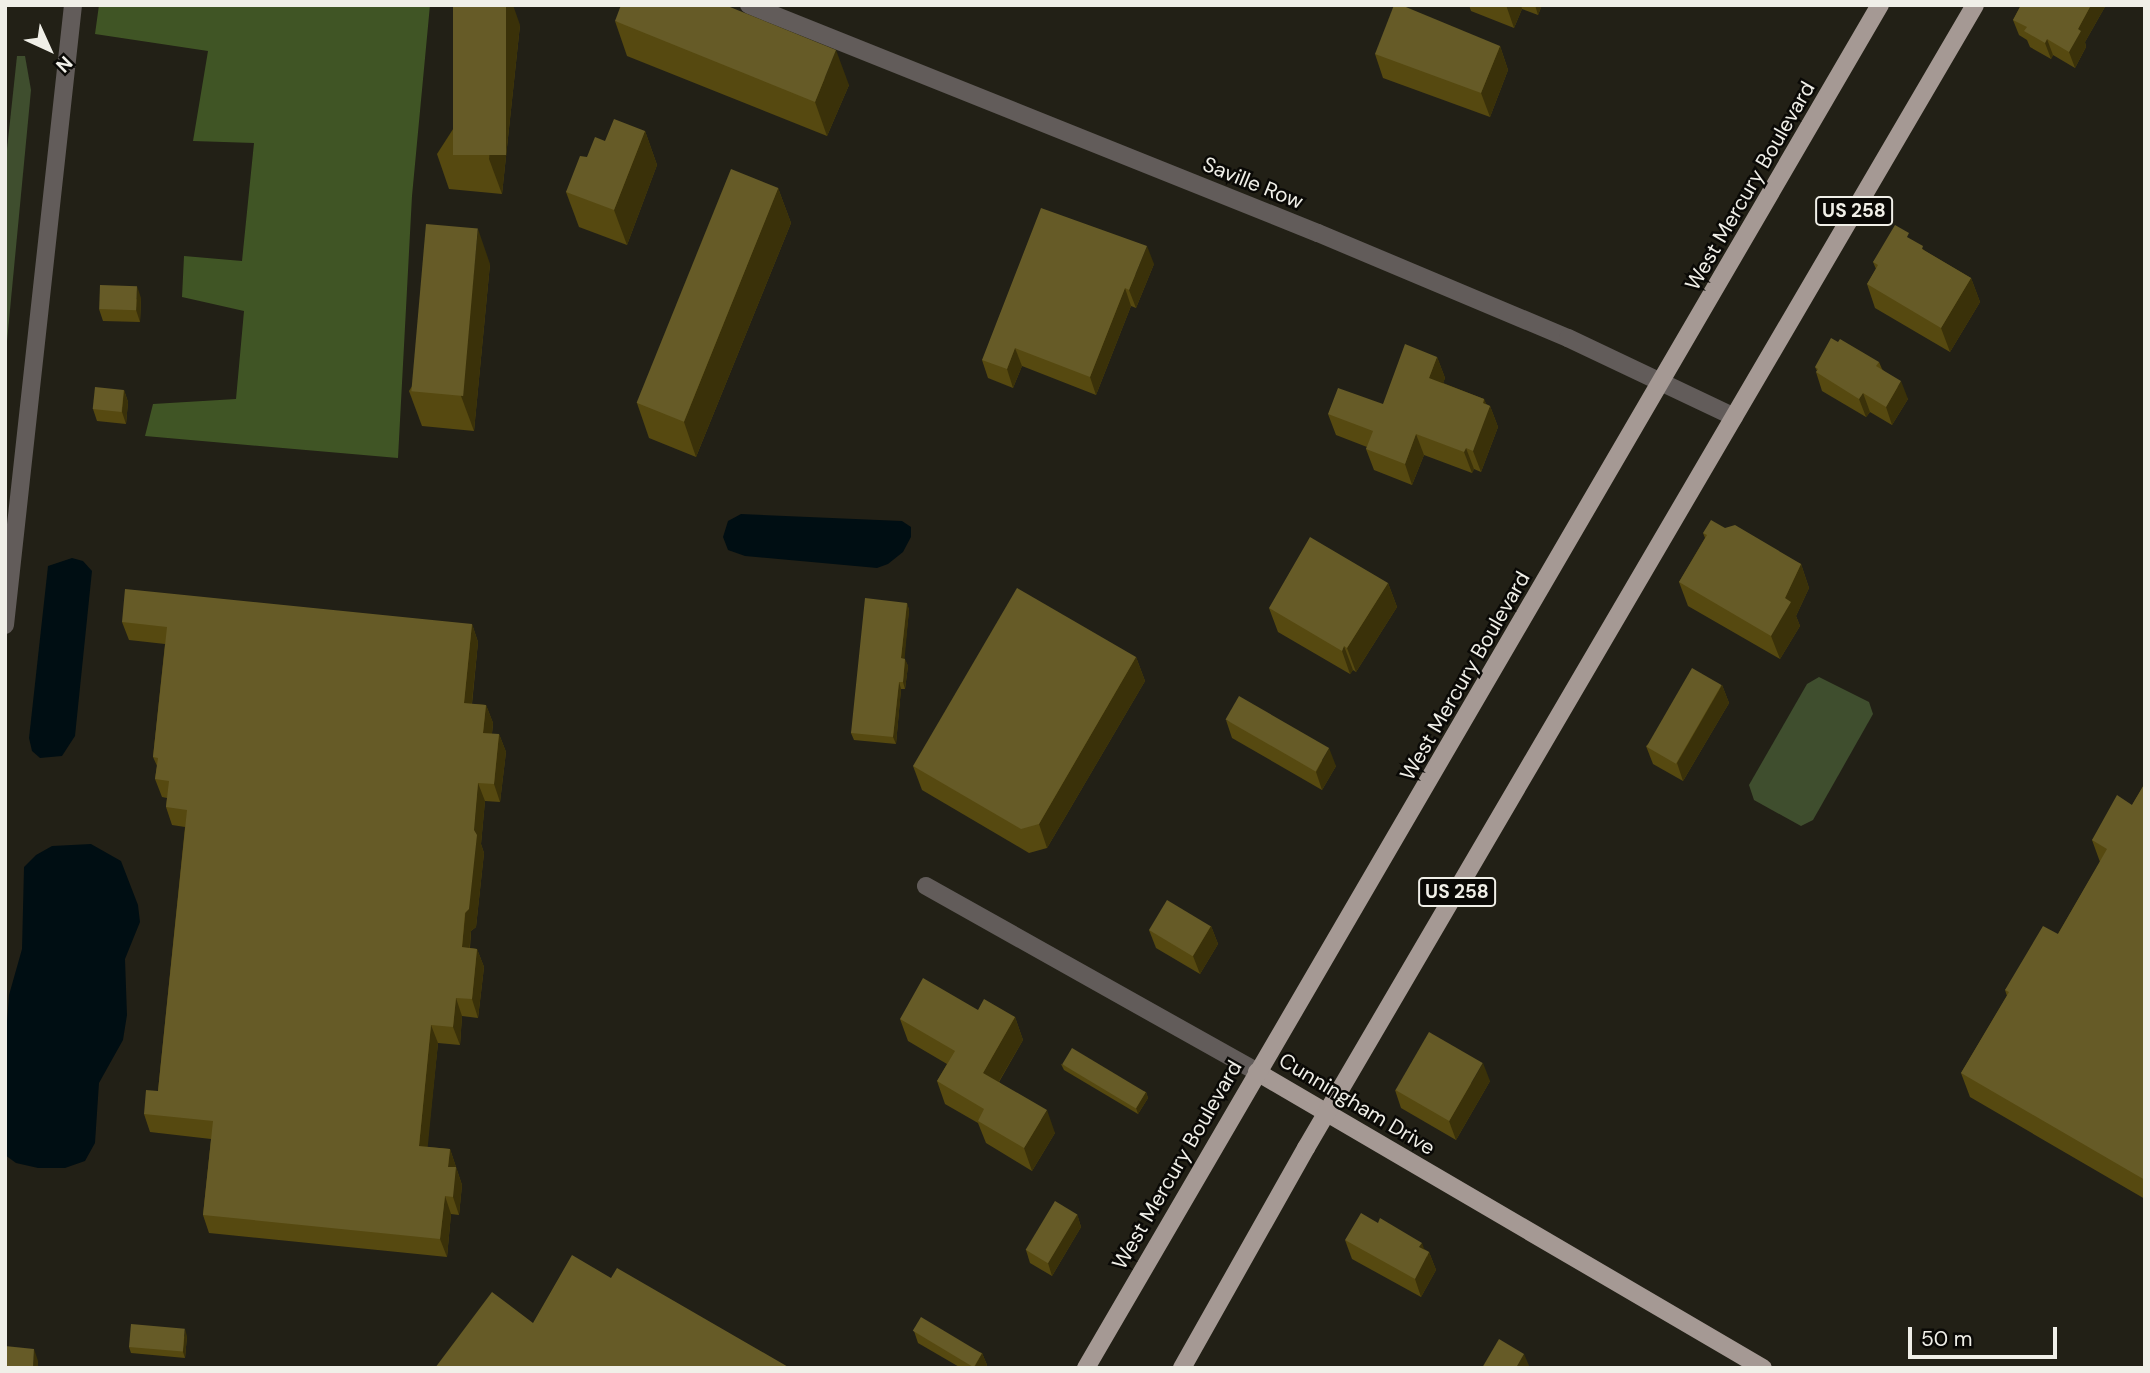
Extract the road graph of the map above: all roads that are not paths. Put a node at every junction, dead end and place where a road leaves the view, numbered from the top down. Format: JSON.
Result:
{"nodes":[{"id":1,"x":73,"y":5,"type":"edge"},
{"id":2,"x":749,"y":5,"type":"edge"},
{"id":3,"x":1880,"y":5,"type":"edge"},
{"id":4,"x":1975,"y":5,"type":"edge"},
{"id":5,"x":1663,"y":382,"type":"junction"},
{"id":6,"x":1734,"y":417,"type":"junction"},
{"id":7,"x":5,"y":625,"type":"edge"},
{"id":8,"x":926,"y":886,"type":"dead end"},
{"id":9,"x":1258,"y":1072,"type":"junction"},
{"id":10,"x":1327,"y":1113,"type":"junction"},
{"id":11,"x":1086,"y":1368,"type":"edge"},
{"id":12,"x":1182,"y":1368,"type":"edge"},
{"id":13,"x":1763,"y":1368,"type":"edge"}],
"edges":[{"from":1,"to":7,"type":"street"},
{"from":2,"to":5,"type":"street","name":"Saville Row"},
{"from":3,"to":5,"type":"main road","name":"West Mercury Boulevard"},
{"from":4,"to":6,"type":"main road","number":"US 258"},
{"from":5,"to":6,"type":"street","name":"Saville Row"},
{"from":5,"to":9,"type":"main road","name":"West Mercury Boulevard"},
{"from":6,"to":10,"type":"main road","number":"US 258"},
{"from":8,"to":9,"type":"street","name":"Cunningham Drive"},
{"from":9,"to":10,"type":"main road","name":"Cunningham Drive"},
{"from":9,"to":11,"type":"main road","name":"West Mercury Boulevard"},
{"from":10,"to":12,"type":"main road","number":"US 258"},
{"from":10,"to":13,"type":"main road","name":"Cunningham Drive"}]}
